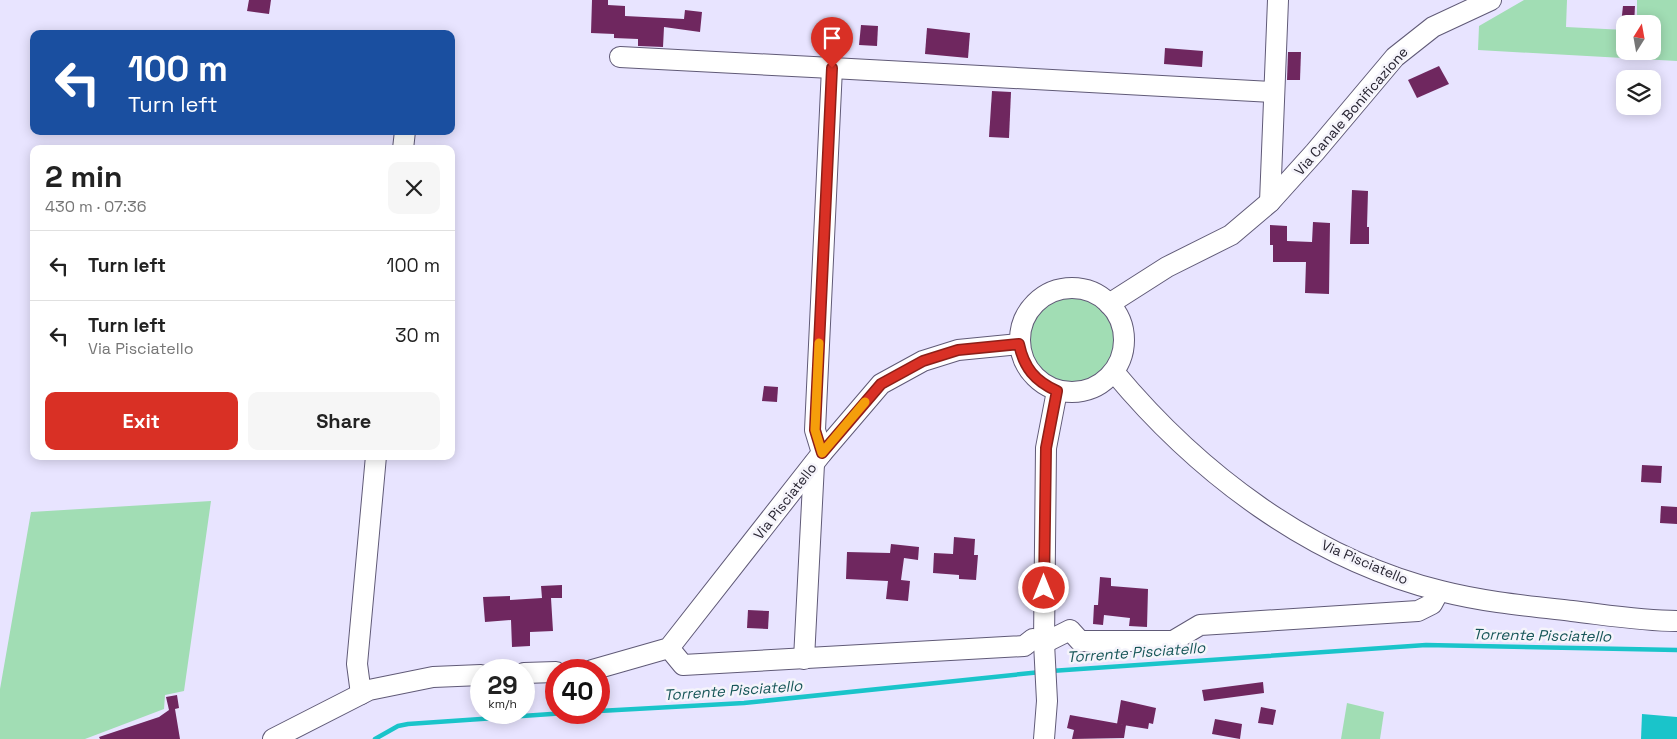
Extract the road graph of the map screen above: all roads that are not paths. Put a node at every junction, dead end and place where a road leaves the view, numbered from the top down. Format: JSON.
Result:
{"nodes":[{"id":1,"x":1278,"y":0,"type":"edge"},
{"id":2,"x":1491,"y":0,"type":"edge"},
{"id":3,"x":620,"y":57,"type":"dead end"},
{"id":4,"x":832,"y":68,"type":"junction"},
{"id":5,"x":1273,"y":92,"type":"junction"},
{"id":6,"x":1270,"y":202,"type":"junction"},
{"id":7,"x":1109,"y":304,"type":"junction"},
{"id":8,"x":1019,"y":344,"type":"junction"},
{"id":9,"x":1114,"y":372,"type":"junction"},
{"id":10,"x":1057,"y":391,"type":"junction"},
{"id":11,"x":818,"y":458,"type":"junction"},
{"id":12,"x":376,"y":460,"type":"edge"},
{"id":13,"x":1439,"y":591,"type":"junction"},
{"id":14,"x":1677,"y":621,"type":"edge"},
{"id":15,"x":669,"y":648,"type":"junction"},
{"id":16,"x":1044,"y":648,"type":"junction"},
{"id":17,"x":804,"y":658,"type":"junction"},
{"id":18,"x":610,"y":665,"type":"edge"},
{"id":19,"x":470,"y":675,"type":"edge"},
{"id":20,"x":361,"y":694,"type":"junction"},
{"id":21,"x":273,"y":739,"type":"edge"},
{"id":22,"x":1044,"y":739,"type":"edge"}],
"edges":[{"from":1,"to":5,"type":"street","name":"Via Canale Bonificazione"},
{"from":2,"to":6,"type":"street","name":"Via Canale Bonificazione"},
{"from":3,"to":4,"type":"street"},
{"from":4,"to":5,"type":"street"},
{"from":4,"to":11,"type":"street"},
{"from":5,"to":6,"type":"street","name":"Via Canale Bonificazione"},
{"from":6,"to":7,"type":"street","name":"Via Canale Bonificazione"},
{"from":7,"to":8,"type":"street"},
{"from":7,"to":9,"type":"street"},
{"from":8,"to":10,"type":"street"},
{"from":8,"to":11,"type":"street","name":"Via Pisciatello"},
{"from":9,"to":10,"type":"street"},
{"from":9,"to":13,"type":"street","name":"Via Pisciatello"},
{"from":10,"to":16,"type":"street"},
{"from":11,"to":15,"type":"street","name":"Via Pisciatello"},
{"from":11,"to":17,"type":"street"},
{"from":12,"to":20,"type":"street"},
{"from":13,"to":14,"type":"street","name":"Via Pisciatello"},
{"from":13,"to":16,"type":"street"},
{"from":15,"to":17,"type":"street"},
{"from":15,"to":18,"type":"street"},
{"from":16,"to":17,"type":"street"},
{"from":16,"to":22,"type":"street"},
{"from":19,"to":20,"type":"street"},
{"from":20,"to":21,"type":"street"}]}
